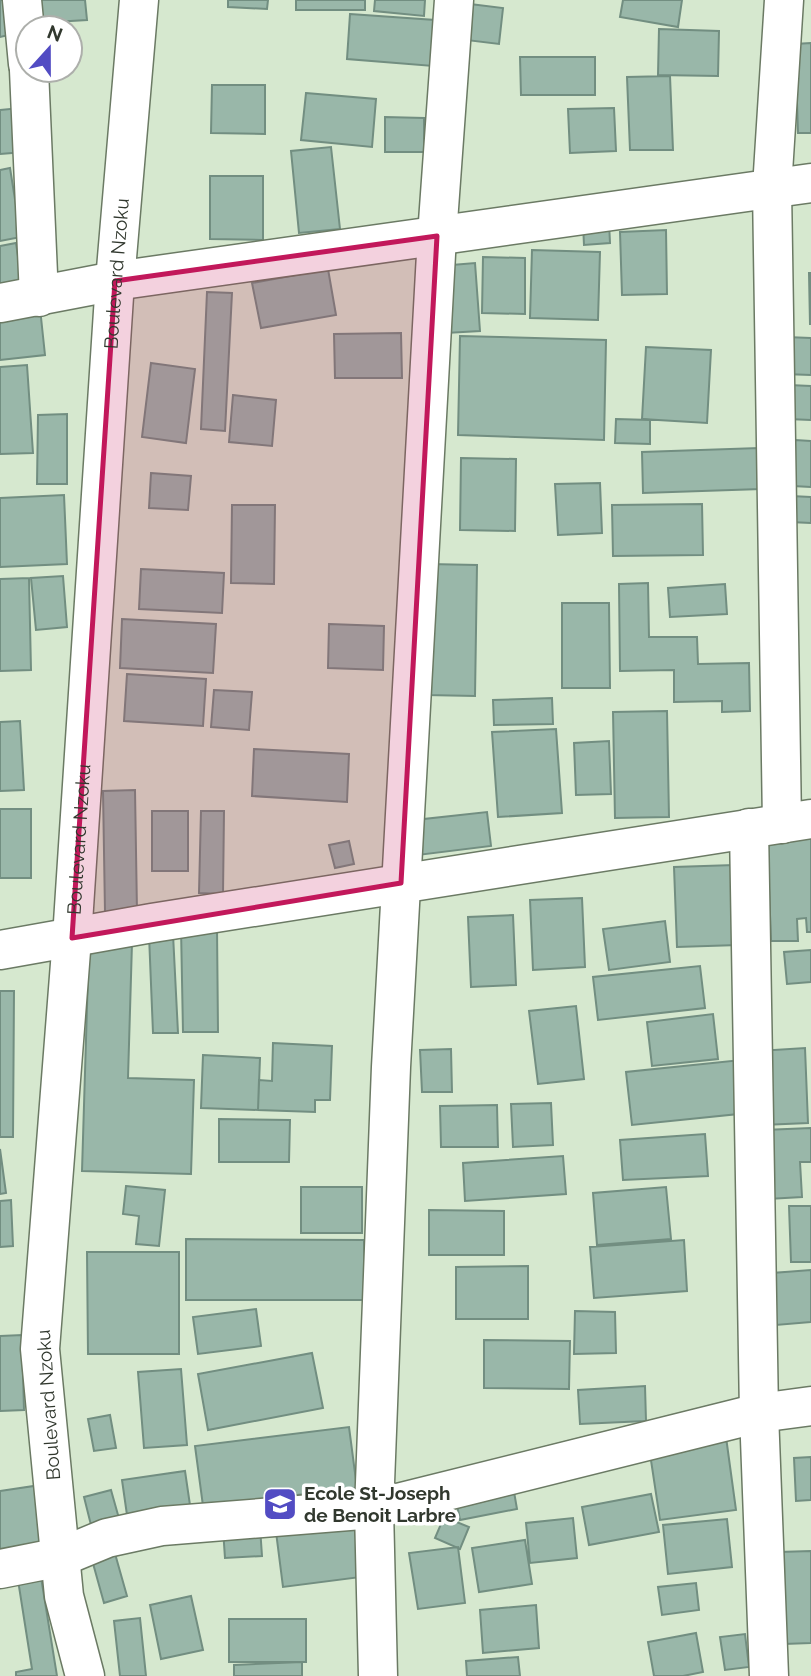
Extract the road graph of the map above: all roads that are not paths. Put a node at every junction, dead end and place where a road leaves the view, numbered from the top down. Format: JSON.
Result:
{"nodes":[{"id":1,"x":139,"y":0,"type":"edge"},
{"id":2,"x":454,"y":0,"type":"edge"},
{"id":3,"x":784,"y":0,"type":"edge"},
{"id":4,"x":30,"y":84,"type":"edge"},
{"id":5,"x":811,"y":183,"type":"edge"},
{"id":6,"x":772,"y":188,"type":"junction"},
{"id":7,"x":438,"y":236,"type":"junction"},
{"id":8,"x":115,"y":281,"type":"junction"},
{"id":9,"x":39,"y":297,"type":"junction"},
{"id":10,"x":0,"y":303,"type":"edge"},
{"id":11,"x":781,"y":824,"type":"edge"},
{"id":12,"x":401,"y":883,"type":"junction"},
{"id":13,"x":72,"y":938,"type":"junction"},
{"id":14,"x":0,"y":950,"type":"edge"},
{"id":15,"x":811,"y":1406,"type":"edge"},
{"id":16,"x":759,"y":1413,"type":"junction"},
{"id":17,"x":374,"y":1509,"type":"junction"},
{"id":18,"x":61,"y":1557,"type":"junction"},
{"id":19,"x":0,"y":1569,"type":"edge"},
{"id":20,"x":85,"y":1676,"type":"edge"},
{"id":21,"x":378,"y":1676,"type":"edge"},
{"id":22,"x":769,"y":1676,"type":"edge"}],
"edges":[{"from":1,"to":8,"type":"street","name":"Boulevard Nzoku"},
{"from":2,"to":7,"type":"street"},
{"from":3,"to":6,"type":"street"},
{"from":4,"to":9,"type":"street"},
{"from":5,"to":6,"type":"street"},
{"from":6,"to":7,"type":"street"},
{"from":6,"to":11,"type":"street"},
{"from":7,"to":8,"type":"street"},
{"from":7,"to":12,"type":"street"},
{"from":8,"to":9,"type":"street"},
{"from":8,"to":13,"type":"street","name":"Boulevard Nzoku"},
{"from":9,"to":10,"type":"street"},
{"from":11,"to":12,"type":"street"},
{"from":11,"to":16,"type":"street"},
{"from":12,"to":13,"type":"street"},
{"from":12,"to":17,"type":"street"},
{"from":13,"to":14,"type":"street"},
{"from":13,"to":18,"type":"street","name":"Boulevard Nzoku"},
{"from":15,"to":16,"type":"street"},
{"from":16,"to":17,"type":"street"},
{"from":16,"to":22,"type":"street"},
{"from":17,"to":18,"type":"street"},
{"from":17,"to":21,"type":"street"},
{"from":18,"to":19,"type":"street"},
{"from":18,"to":20,"type":"street","name":"Boulevard Nzoku"}]}
